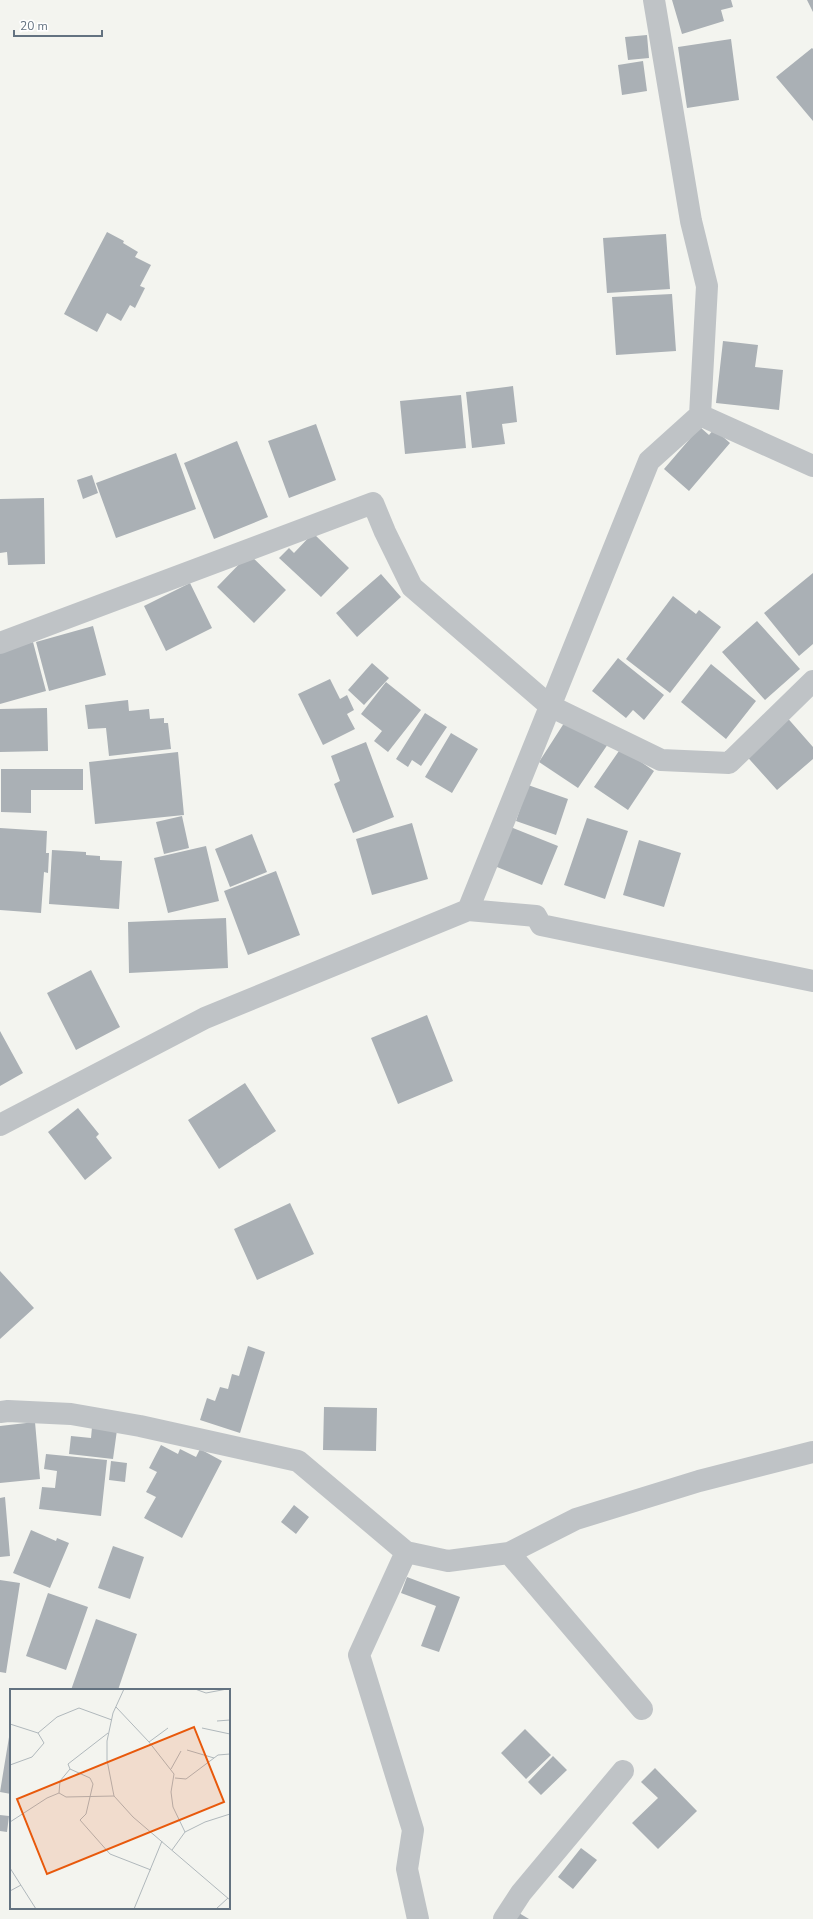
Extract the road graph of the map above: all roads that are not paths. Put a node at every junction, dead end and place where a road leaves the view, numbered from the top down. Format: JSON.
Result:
{"nodes":[{"id":1,"x":654,"y":0,"type":"edge"},
{"id":2,"x":700,"y":415,"type":"junction"},
{"id":3,"x":813,"y":466,"type":"edge"},
{"id":4,"x":0,"y":643,"type":"edge"},
{"id":5,"x":813,"y":681,"type":"edge"},
{"id":6,"x":550,"y":706,"type":"junction"},
{"id":7,"x":468,"y":910,"type":"junction"},
{"id":8,"x":813,"y":981,"type":"edge"},
{"id":9,"x":0,"y":1125,"type":"edge"},
{"id":10,"x":0,"y":1412,"type":"edge"},
{"id":11,"x":813,"y":1452,"type":"edge"},
{"id":12,"x":406,"y":1552,"type":"junction"},
{"id":13,"x":509,"y":1553,"type":"junction"},
{"id":14,"x":642,"y":1708,"type":"dead end"},
{"id":15,"x":623,"y":1772,"type":"dead end"},
{"id":16,"x":418,"y":1919,"type":"edge"},
{"id":17,"x":504,"y":1919,"type":"edge"}],
"edges":[{"from":1,"to":2,"type":"street"},
{"from":2,"to":3,"type":"street"},
{"from":2,"to":6,"type":"street"},
{"from":4,"to":6,"type":"street"},
{"from":5,"to":6,"type":"street"},
{"from":6,"to":7,"type":"street"},
{"from":7,"to":8,"type":"street"},
{"from":7,"to":9,"type":"street"},
{"from":10,"to":12,"type":"street"},
{"from":11,"to":13,"type":"street"},
{"from":12,"to":13,"type":"street"},
{"from":12,"to":16,"type":"street"},
{"from":13,"to":14,"type":"street"},
{"from":15,"to":17,"type":"street"}]}
